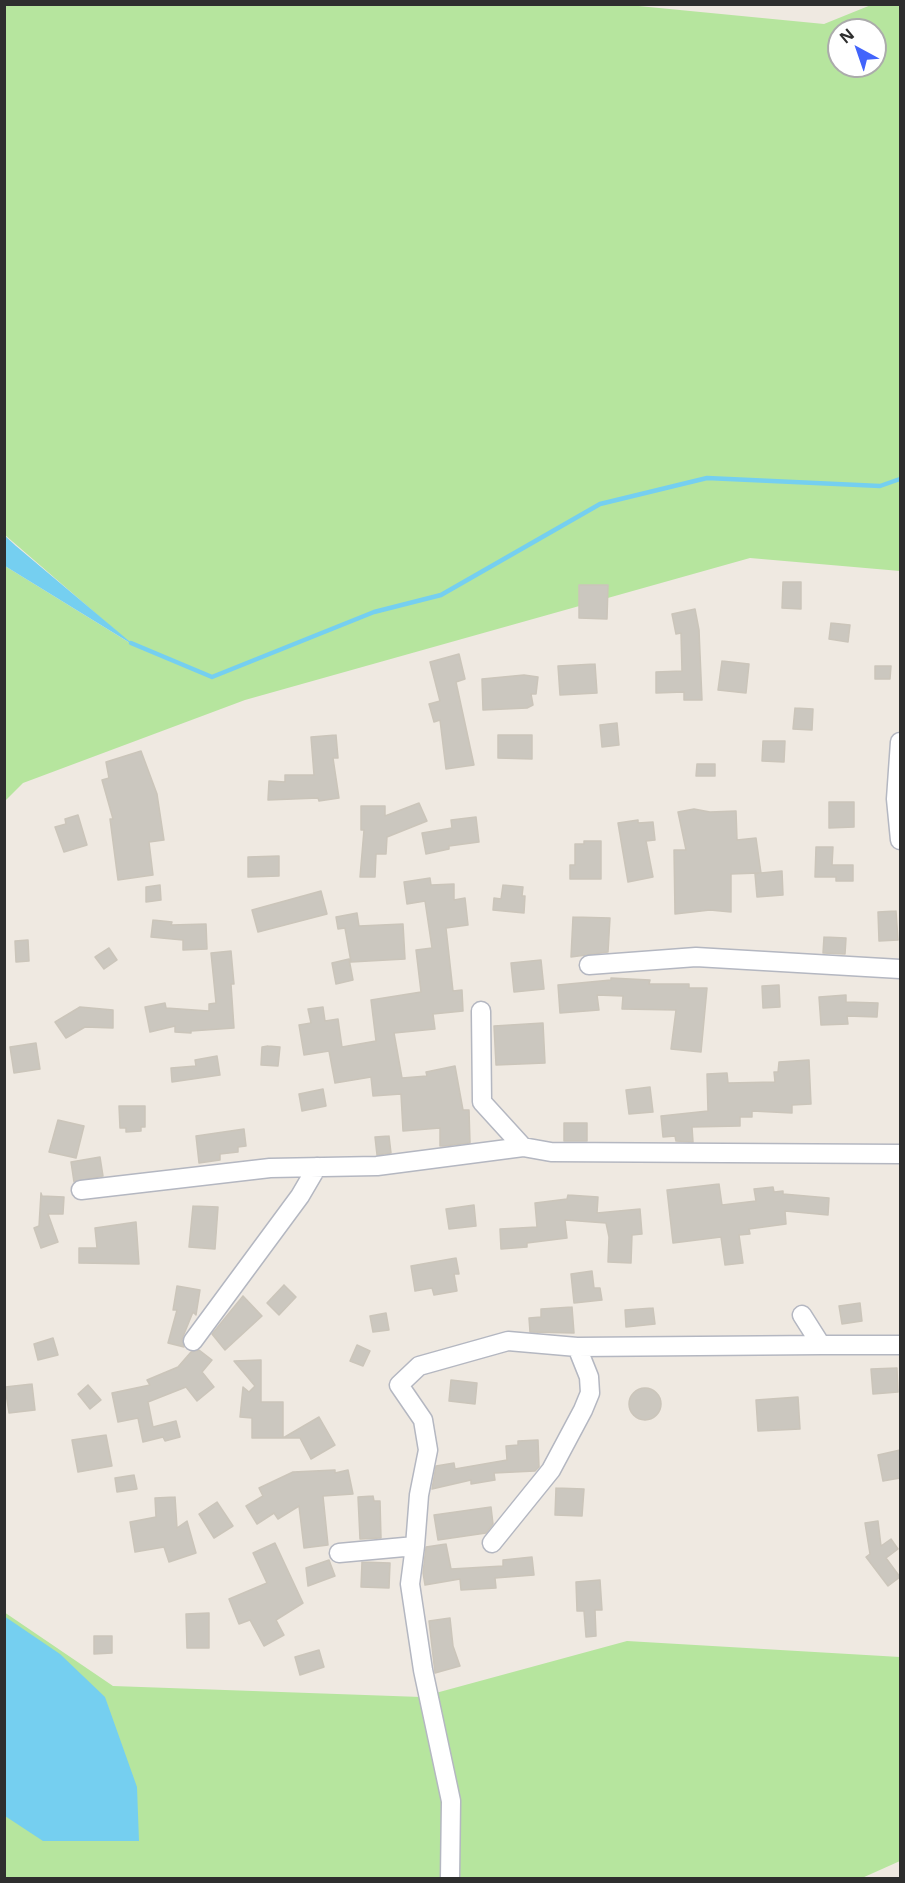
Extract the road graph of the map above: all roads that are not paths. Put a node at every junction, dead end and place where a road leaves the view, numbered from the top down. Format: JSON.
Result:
{"nodes":[{"id":1,"x":900,"y":742,"type":"edge"},
{"id":2,"x":900,"y":840,"type":"edge"},
{"id":3,"x":589,"y":965,"type":"dead end"},
{"id":4,"x":900,"y":969,"type":"edge"},
{"id":5,"x":481,"y":1011,"type":"dead end"},
{"id":6,"x":523,"y":1147,"type":"junction"},
{"id":7,"x":900,"y":1154,"type":"edge"},
{"id":8,"x":317,"y":1167,"type":"junction"},
{"id":9,"x":81,"y":1190,"type":"dead end"},
{"id":10,"x":802,"y":1315,"type":"dead end"},
{"id":11,"x":193,"y":1341,"type":"dead end"},
{"id":12,"x":821,"y":1345,"type":"junction"},
{"id":13,"x":900,"y":1345,"type":"edge"},
{"id":14,"x":577,"y":1347,"type":"junction"},
{"id":15,"x":492,"y":1543,"type":"dead end"},
{"id":16,"x":415,"y":1546,"type":"junction"},
{"id":17,"x":339,"y":1553,"type":"dead end"},
{"id":18,"x":450,"y":1878,"type":"edge"}],
"edges":[{"from":1,"to":2,"type":"street"},
{"from":3,"to":4,"type":"street"},
{"from":5,"to":6,"type":"street"},
{"from":6,"to":7,"type":"street"},
{"from":6,"to":8,"type":"street"},
{"from":8,"to":9,"type":"street"},
{"from":8,"to":11,"type":"street"},
{"from":10,"to":12,"type":"street"},
{"from":12,"to":13,"type":"street"},
{"from":12,"to":14,"type":"street"},
{"from":14,"to":15,"type":"street"},
{"from":14,"to":16,"type":"street"},
{"from":16,"to":17,"type":"street"},
{"from":16,"to":18,"type":"street"}]}
